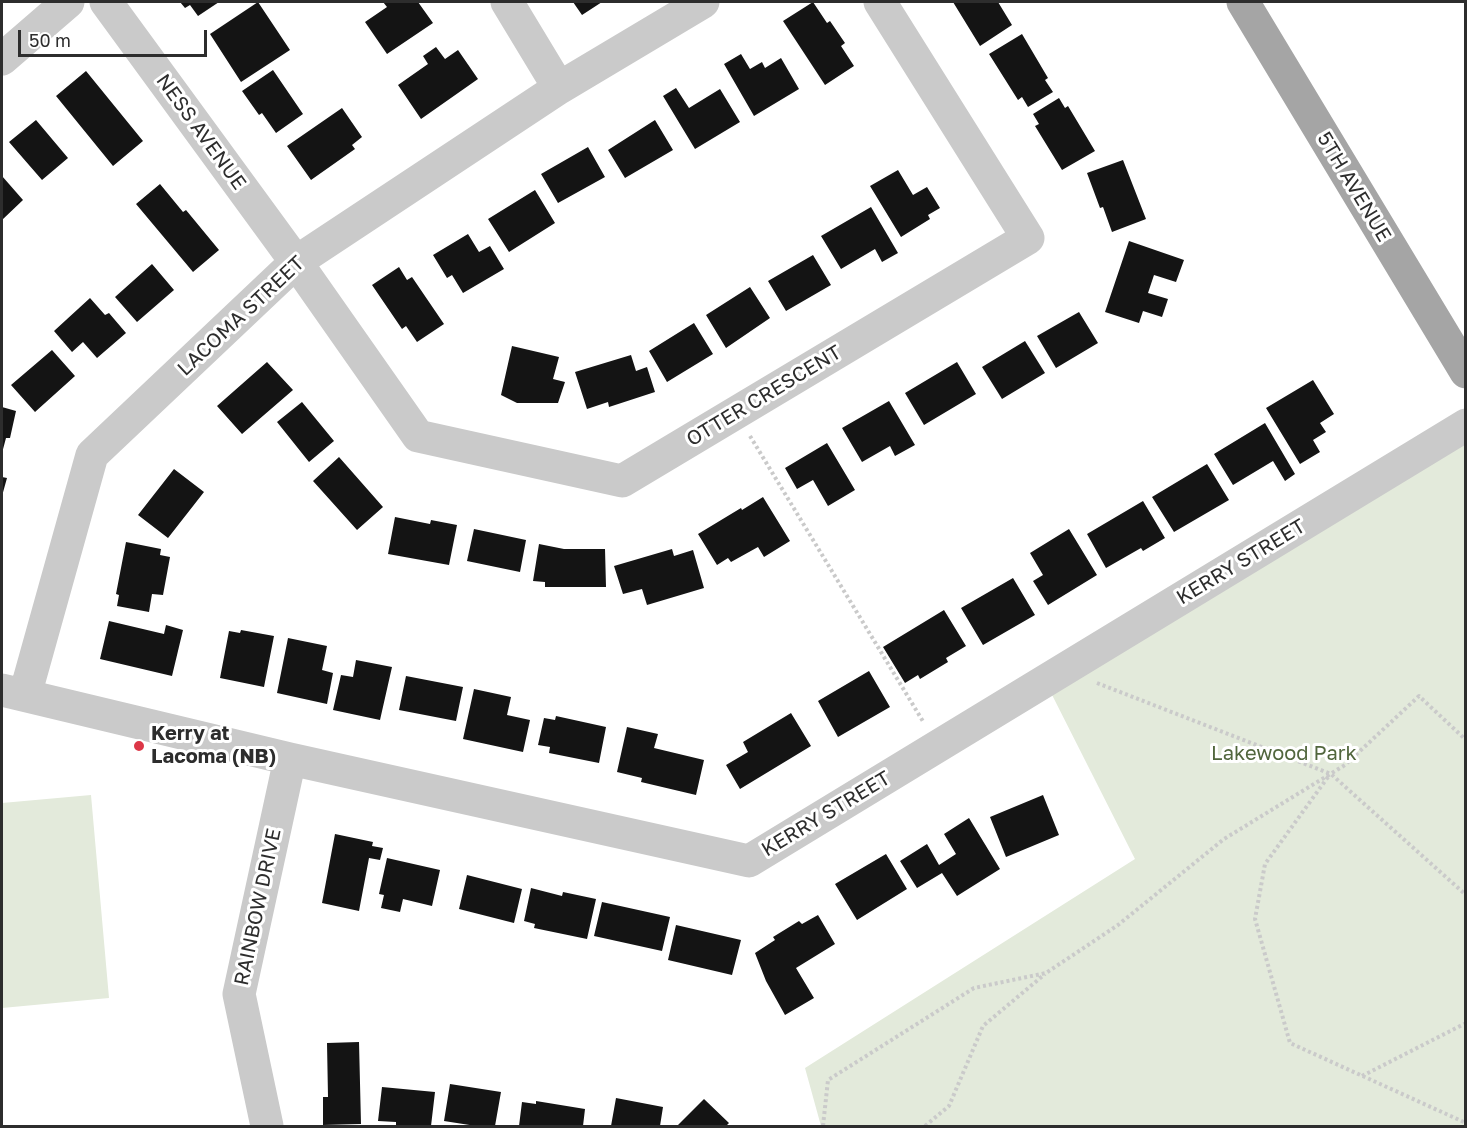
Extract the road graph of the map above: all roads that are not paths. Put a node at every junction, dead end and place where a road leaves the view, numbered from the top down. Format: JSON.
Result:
{"nodes":[{"id":1,"x":68,"y":2,"type":"edge"},
{"id":2,"x":106,"y":2,"type":"edge"},
{"id":3,"x":507,"y":2,"type":"edge"},
{"id":4,"x":703,"y":2,"type":"edge"},
{"id":5,"x":880,"y":2,"type":"edge"},
{"id":6,"x":1243,"y":2,"type":"edge"},
{"id":7,"x":2,"y":58,"type":"edge"},
{"id":8,"x":559,"y":88,"type":"junction"},
{"id":9,"x":296,"y":262,"type":"junction"},
{"id":10,"x":1466,"y":372,"type":"edge"},
{"id":11,"x":1466,"y":425,"type":"edge"},
{"id":12,"x":13,"y":692,"type":"edge"},
{"id":13,"x":290,"y":759,"type":"junction"},
{"id":14,"x":267,"y":1126,"type":"edge"}],
"edges":[{"from":1,"to":7,"type":"street"},
{"from":2,"to":9,"type":"street","name":"NESS AVENUE"},
{"from":3,"to":8,"type":"street"},
{"from":4,"to":8,"type":"street","name":"LACOMA STREET"},
{"from":5,"to":9,"type":"street","name":"OTTER CRESCENT"},
{"from":6,"to":10,"type":"main road","name":"5TH AVENUE"},
{"from":8,"to":9,"type":"street","name":"LACOMA STREET"},
{"from":9,"to":12,"type":"street","name":"LACOMA STREET"},
{"from":11,"to":13,"type":"street","name":"KERRY STREET"},
{"from":12,"to":13,"type":"street","name":"KERRY STREET"},
{"from":13,"to":14,"type":"street","name":"RAINBOW DRIVE"}]}
